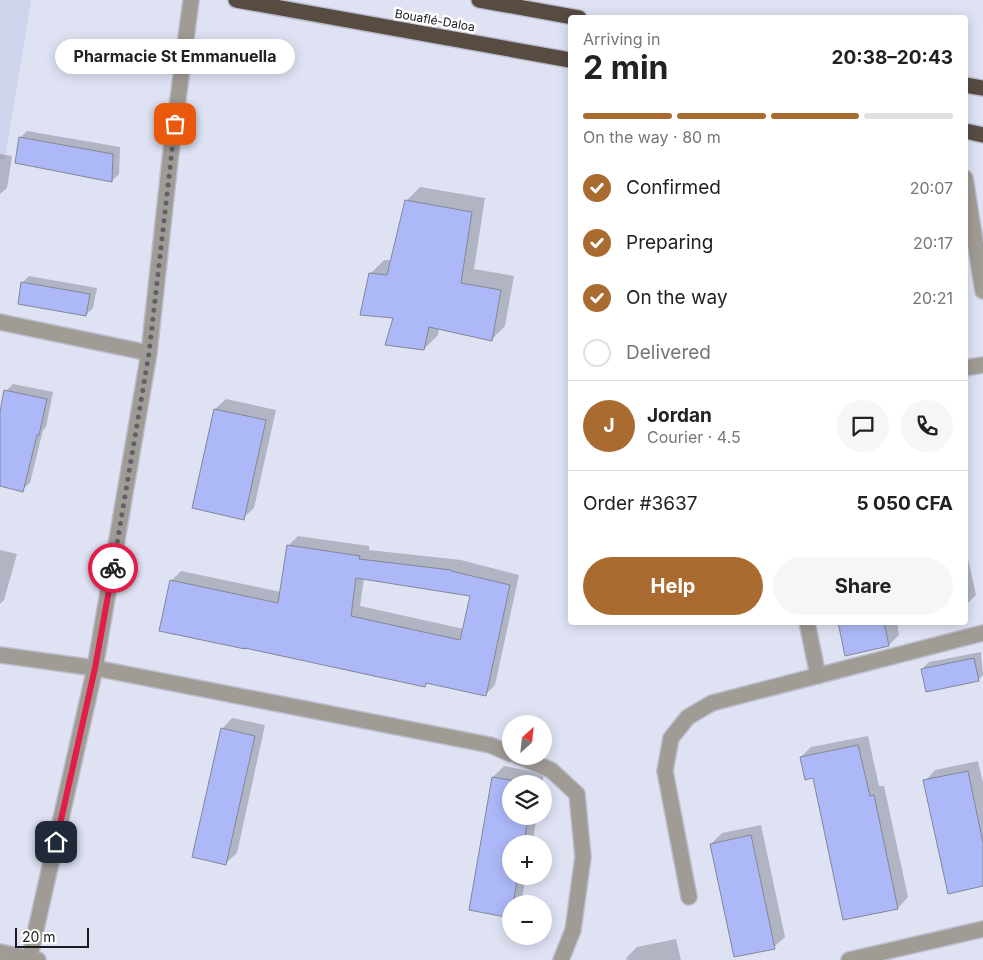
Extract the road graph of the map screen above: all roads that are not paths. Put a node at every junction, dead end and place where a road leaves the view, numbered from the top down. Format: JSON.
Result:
{"nodes":[{"id":1,"x":191,"y":0,"type":"edge"},
{"id":2,"x":236,"y":0,"type":"edge"},
{"id":3,"x":479,"y":0,"type":"edge"},
{"id":4,"x":568,"y":16,"type":"edge"},
{"id":5,"x":568,"y":60,"type":"edge"},
{"id":6,"x":968,"y":86,"type":"edge"},
{"id":7,"x":983,"y":88,"type":"edge"},
{"id":8,"x":968,"y":132,"type":"edge"},
{"id":9,"x":983,"y":134,"type":"edge"},
{"id":10,"x":968,"y":197,"type":"edge"},
{"id":11,"x":983,"y":291,"type":"edge"},
{"id":12,"x":0,"y":322,"type":"edge"},
{"id":13,"x":149,"y":353,"type":"junction"},
{"id":14,"x":983,"y":365,"type":"edge"},
{"id":15,"x":968,"y":368,"type":"edge"},
{"id":16,"x":808,"y":625,"type":"edge"},
{"id":17,"x":983,"y":633,"type":"edge"},
{"id":18,"x":0,"y":655,"type":"edge"},
{"id":19,"x":95,"y":668,"type":"junction"},
{"id":20,"x":818,"y":676,"type":"junction"},
{"id":21,"x":502,"y":750,"type":"edge"},
{"id":22,"x":539,"y":765,"type":"edge"},
{"id":23,"x":689,"y":898,"type":"dead end"},
{"id":24,"x":983,"y":930,"type":"edge"},
{"id":25,"x":0,"y":952,"type":"edge"},
{"id":26,"x":33,"y":959,"type":"edge"},
{"id":27,"x":561,"y":960,"type":"edge"},
{"id":28,"x":849,"y":960,"type":"edge"}],
"edges":[{"from":1,"to":13,"type":"street"},
{"from":2,"to":5,"type":"highway","name":"Bouaflé-Daloa"},
{"from":3,"to":4,"type":"highway"},
{"from":6,"to":7,"type":"highway"},
{"from":8,"to":9,"type":"highway"},
{"from":10,"to":11,"type":"street"},
{"from":12,"to":13,"type":"street"},
{"from":13,"to":19,"type":"street"},
{"from":14,"to":15,"type":"street"},
{"from":16,"to":20,"type":"street"},
{"from":17,"to":20,"type":"street"},
{"from":18,"to":19,"type":"street"},
{"from":19,"to":21,"type":"street"},
{"from":19,"to":26,"type":"street"},
{"from":20,"to":23,"type":"street"},
{"from":22,"to":27,"type":"street"},
{"from":24,"to":28,"type":"street"},
{"from":25,"to":26,"type":"street"}]}
